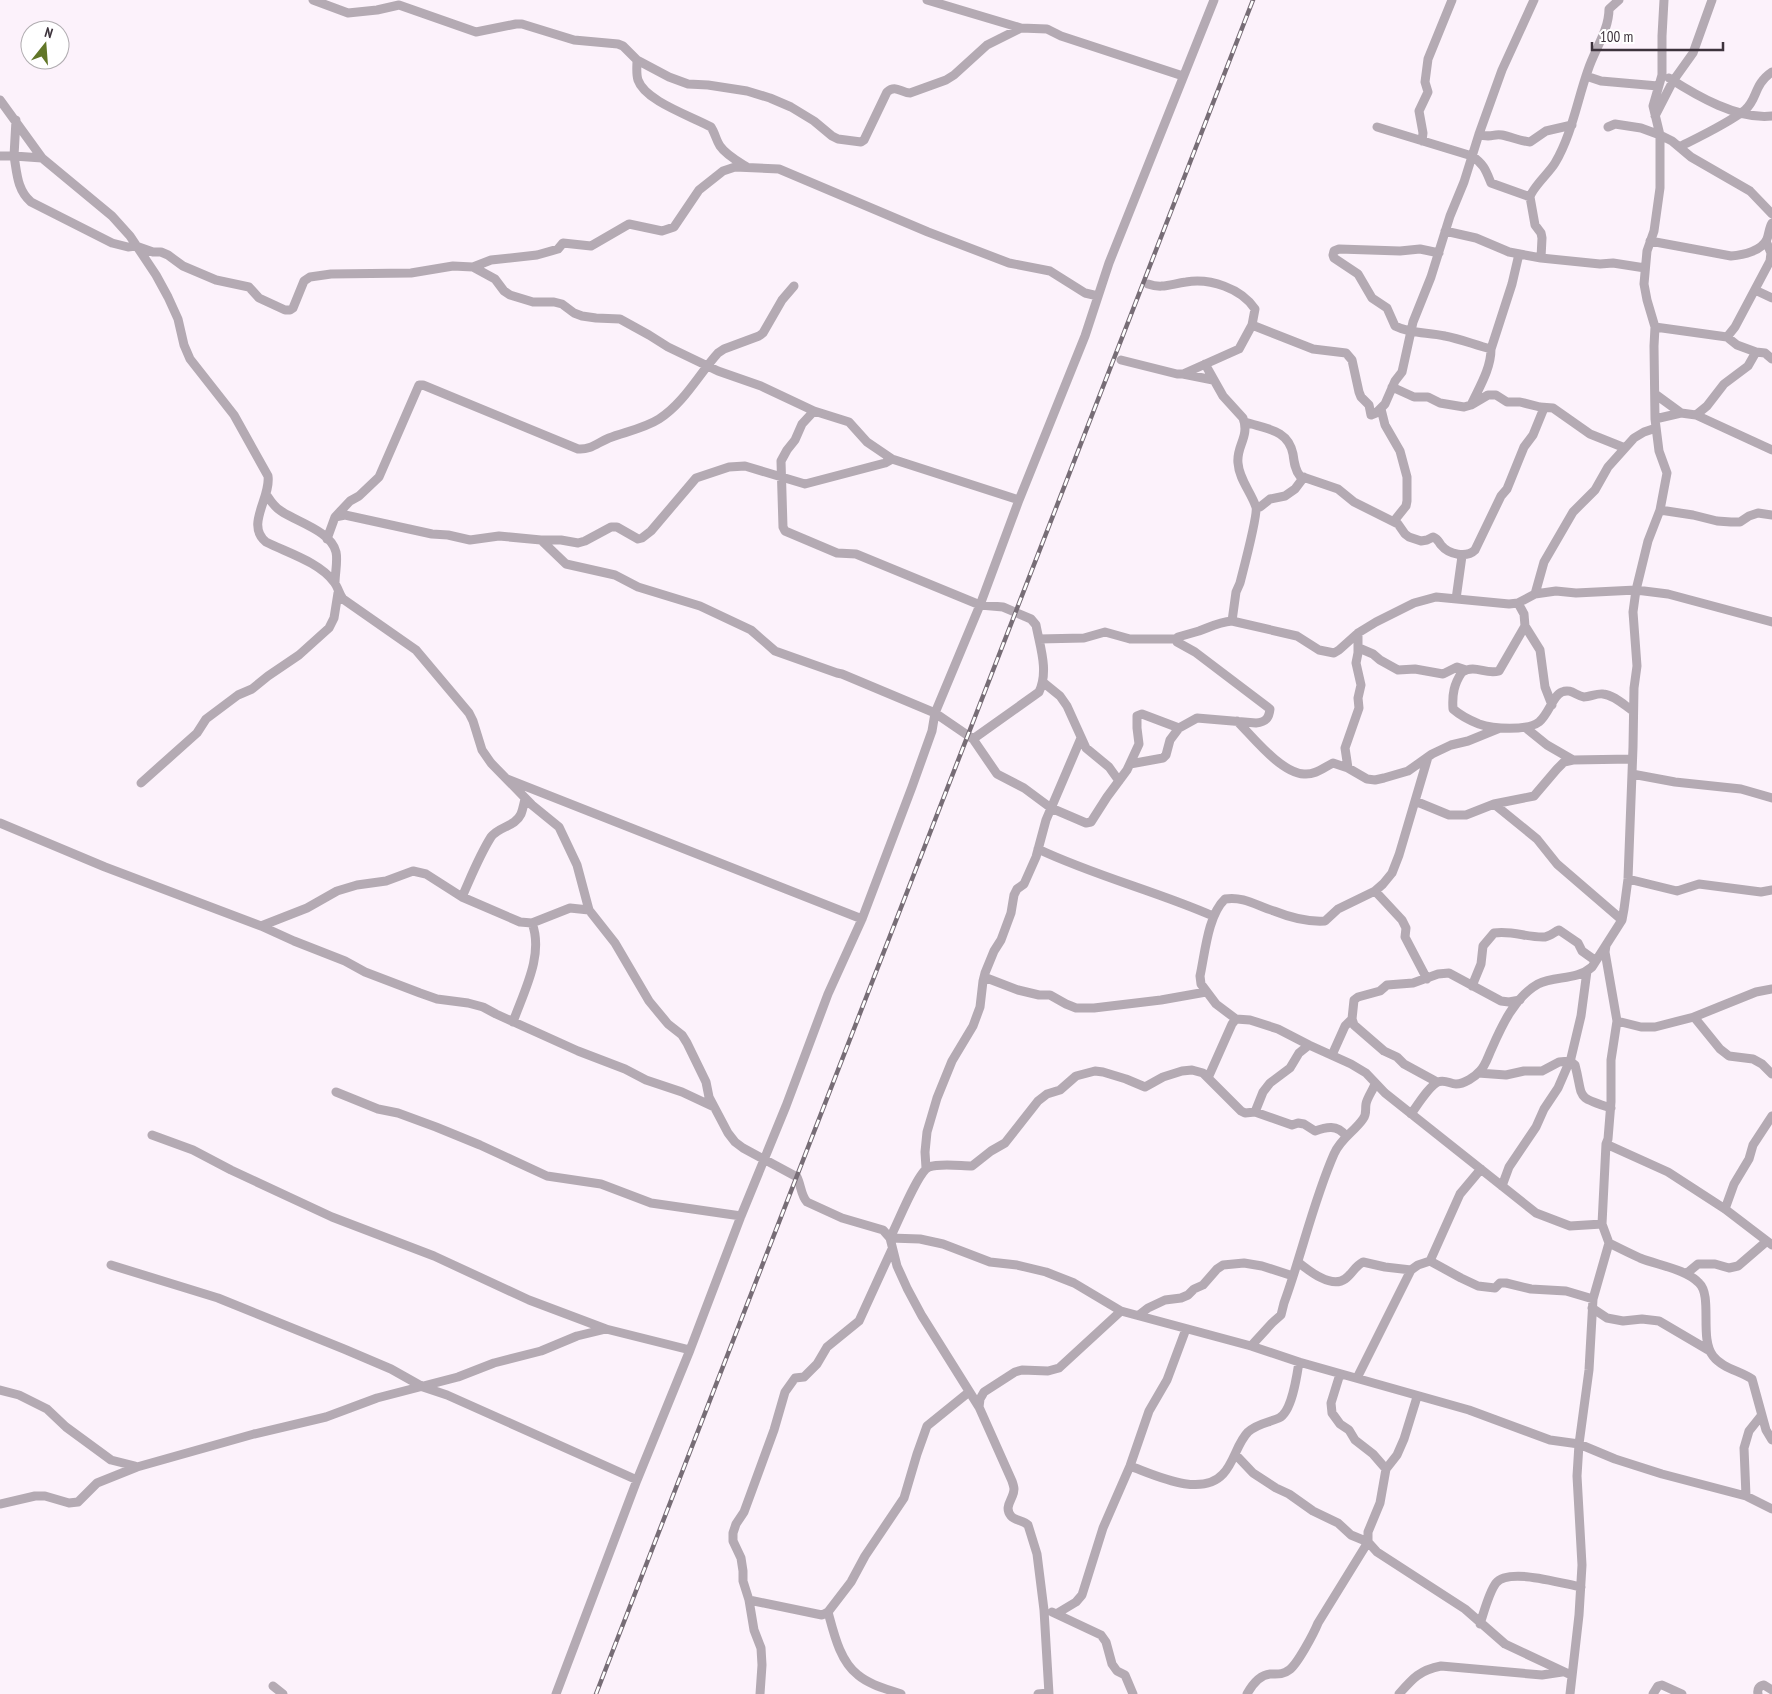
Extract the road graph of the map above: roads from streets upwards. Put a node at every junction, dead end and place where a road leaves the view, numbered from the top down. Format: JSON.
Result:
{"nodes":[{"id":1,"x":312,"y":0,"type":"edge"},
{"id":2,"x":927,"y":0,"type":"edge"},
{"id":3,"x":1214,"y":0,"type":"edge"},
{"id":4,"x":1452,"y":0,"type":"edge"},
{"id":5,"x":1534,"y":0,"type":"edge"},
{"id":6,"x":1619,"y":0,"type":"edge"},
{"id":7,"x":1664,"y":0,"type":"edge"},
{"id":8,"x":1712,"y":0,"type":"edge"},
{"id":9,"x":1021,"y":28,"type":"junction"},
{"id":10,"x":637,"y":60,"type":"junction"},
{"id":11,"x":1772,"y":72,"type":"edge"},
{"id":12,"x":1662,"y":74,"type":"junction"},
{"id":13,"x":1183,"y":76,"type":"junction"},
{"id":14,"x":1586,"y":76,"type":"junction"},
{"id":15,"x":1673,"y":81,"type":"junction"},
{"id":16,"x":1658,"y":86,"type":"junction"},
{"id":17,"x":0,"y":100,"type":"edge"},
{"id":18,"x":1739,"y":113,"type":"junction"},
{"id":19,"x":1654,"y":116,"type":"junction"},
{"id":20,"x":1772,"y":116,"type":"edge"},
{"id":21,"x":16,"y":120,"type":"junction"},
{"id":22,"x":1572,"y":125,"type":"junction"},
{"id":23,"x":1608,"y":126,"type":"dead end"},
{"id":24,"x":1377,"y":127,"type":"dead end"},
{"id":25,"x":1479,"y":134,"type":"junction"},
{"id":26,"x":1660,"y":135,"type":"junction"},
{"id":27,"x":1422,"y":141,"type":"junction"},
{"id":28,"x":1679,"y":147,"type":"junction"},
{"id":29,"x":0,"y":156,"type":"edge"},
{"id":30,"x":14,"y":156,"type":"junction"},
{"id":31,"x":1472,"y":156,"type":"junction"},
{"id":32,"x":42,"y":158,"type":"junction"},
{"id":33,"x":747,"y":168,"type":"junction"},
{"id":34,"x":1530,"y":197,"type":"junction"},
{"id":35,"x":1772,"y":214,"type":"edge"},
{"id":36,"x":1772,"y":223,"type":"edge"},
{"id":37,"x":1445,"y":231,"type":"junction"},
{"id":38,"x":1650,"y":241,"type":"junction"},
{"id":39,"x":1766,"y":241,"type":"junction"},
{"id":40,"x":136,"y":246,"type":"junction"},
{"id":41,"x":1438,"y":252,"type":"junction"},
{"id":42,"x":1519,"y":254,"type":"junction"},
{"id":43,"x":1541,"y":258,"type":"junction"},
{"id":44,"x":473,"y":267,"type":"junction"},
{"id":45,"x":1645,"y":268,"type":"junction"},
{"id":46,"x":1148,"y":284,"type":"dead end"},
{"id":47,"x":794,"y":286,"type":"dead end"},
{"id":48,"x":1756,"y":290,"type":"junction"},
{"id":49,"x":1098,"y":296,"type":"junction"},
{"id":50,"x":1772,"y":298,"type":"edge"},
{"id":51,"x":1252,"y":325,"type":"junction"},
{"id":52,"x":1655,"y":327,"type":"junction"},
{"id":53,"x":1410,"y":332,"type":"junction"},
{"id":54,"x":1727,"y":337,"type":"junction"},
{"id":55,"x":1491,"y":348,"type":"junction"},
{"id":56,"x":1766,"y":353,"type":"edge"},
{"id":57,"x":1121,"y":360,"type":"dead end"},
{"id":58,"x":1204,"y":364,"type":"junction"},
{"id":59,"x":707,"y":365,"type":"junction"},
{"id":60,"x":1183,"y":374,"type":"junction"},
{"id":61,"x":1212,"y":380,"type":"junction"},
{"id":62,"x":1392,"y":387,"type":"junction"},
{"id":63,"x":1655,"y":394,"type":"junction"},
{"id":64,"x":1470,"y":405,"type":"junction"},
{"id":65,"x":1544,"y":408,"type":"junction"},
{"id":66,"x":1381,"y":410,"type":"junction"},
{"id":67,"x":814,"y":411,"type":"junction"},
{"id":68,"x":1680,"y":413,"type":"junction"},
{"id":69,"x":1696,"y":415,"type":"junction"},
{"id":70,"x":1245,"y":422,"type":"junction"},
{"id":71,"x":1656,"y":424,"type":"junction"},
{"id":72,"x":1625,"y":448,"type":"junction"},
{"id":73,"x":1772,"y":450,"type":"edge"},
{"id":74,"x":892,"y":459,"type":"junction"},
{"id":75,"x":1304,"y":477,"type":"junction"},
{"id":76,"x":781,"y":478,"type":"junction"},
{"id":77,"x":266,"y":494,"type":"junction"},
{"id":78,"x":1019,"y":500,"type":"junction"},
{"id":79,"x":1256,"y":507,"type":"junction"},
{"id":80,"x":1660,"y":510,"type":"junction"},
{"id":81,"x":1772,"y":516,"type":"edge"},
{"id":82,"x":335,"y":517,"type":"junction"},
{"id":83,"x":1394,"y":521,"type":"junction"},
{"id":84,"x":328,"y":539,"type":"junction"},
{"id":85,"x":541,"y":540,"type":"junction"},
{"id":86,"x":1462,"y":556,"type":"junction"},
{"id":87,"x":335,"y":583,"type":"junction"},
{"id":88,"x":1636,"y":590,"type":"junction"},
{"id":89,"x":338,"y":593,"type":"junction"},
{"id":90,"x":1535,"y":594,"type":"junction"},
{"id":91,"x":1456,"y":600,"type":"junction"},
{"id":92,"x":1518,"y":602,"type":"junction"},
{"id":93,"x":980,"y":605,"type":"junction"},
{"id":94,"x":1232,"y":622,"type":"junction"},
{"id":95,"x":1772,"y":622,"type":"edge"},
{"id":96,"x":1524,"y":626,"type":"junction"},
{"id":97,"x":1358,"y":633,"type":"junction"},
{"id":98,"x":1039,"y":639,"type":"junction"},
{"id":99,"x":1176,"y":639,"type":"junction"},
{"id":100,"x":1358,"y":648,"type":"junction"},
{"id":101,"x":1466,"y":670,"type":"junction"},
{"id":102,"x":1044,"y":682,"type":"junction"},
{"id":103,"x":1552,"y":705,"type":"junction"},
{"id":104,"x":1633,"y":711,"type":"junction"},
{"id":105,"x":935,"y":713,"type":"junction"},
{"id":106,"x":1237,"y":721,"type":"junction"},
{"id":107,"x":1500,"y":727,"type":"junction"},
{"id":108,"x":1179,"y":728,"type":"junction"},
{"id":109,"x":1526,"y":728,"type":"junction"},
{"id":110,"x":1081,"y":738,"type":"junction"},
{"id":111,"x":973,"y":739,"type":"junction"},
{"id":112,"x":1428,"y":757,"type":"junction"},
{"id":113,"x":1632,"y":759,"type":"junction"},
{"id":114,"x":1574,"y":760,"type":"junction"},
{"id":115,"x":1130,"y":764,"type":"junction"},
{"id":116,"x":1348,"y":768,"type":"junction"},
{"id":117,"x":1632,"y":774,"type":"junction"},
{"id":118,"x":505,"y":778,"type":"junction"},
{"id":119,"x":1119,"y":781,"type":"junction"},
{"id":120,"x":141,"y":783,"type":"dead end"},
{"id":121,"x":525,"y":798,"type":"junction"},
{"id":122,"x":1771,"y":799,"type":"edge"},
{"id":123,"x":1415,"y":801,"type":"junction"},
{"id":124,"x":1494,"y":804,"type":"junction"},
{"id":125,"x":1051,"y":808,"type":"junction"},
{"id":126,"x":0,"y":823,"type":"edge"},
{"id":127,"x":1038,"y":849,"type":"junction"},
{"id":128,"x":1628,"y":878,"type":"junction"},
{"id":129,"x":1772,"y":890,"type":"edge"},
{"id":130,"x":1375,"y":891,"type":"junction"},
{"id":131,"x":462,"y":897,"type":"junction"},
{"id":132,"x":590,"y":910,"type":"junction"},
{"id":133,"x":1213,"y":916,"type":"junction"},
{"id":134,"x":543,"y":918,"type":"junction"},
{"id":135,"x":862,"y":919,"type":"junction"},
{"id":136,"x":1622,"y":920,"type":"junction"},
{"id":137,"x":532,"y":923,"type":"junction"},
{"id":138,"x":261,"y":926,"type":"junction"},
{"id":139,"x":536,"y":934,"type":"junction"},
{"id":140,"x":1606,"y":945,"type":"junction"},
{"id":141,"x":1596,"y":961,"type":"junction"},
{"id":142,"x":1587,"y":972,"type":"junction"},
{"id":143,"x":984,"y":977,"type":"junction"},
{"id":144,"x":1427,"y":979,"type":"junction"},
{"id":145,"x":1472,"y":986,"type":"junction"},
{"id":146,"x":1772,"y":988,"type":"edge"},
{"id":147,"x":1206,"y":992,"type":"junction"},
{"id":148,"x":1520,"y":1000,"type":"junction"},
{"id":149,"x":1694,"y":1017,"type":"junction"},
{"id":150,"x":1236,"y":1019,"type":"junction"},
{"id":151,"x":1352,"y":1019,"type":"junction"},
{"id":152,"x":1617,"y":1021,"type":"junction"},
{"id":153,"x":513,"y":1022,"type":"junction"},
{"id":154,"x":1309,"y":1045,"type":"junction"},
{"id":155,"x":1332,"y":1055,"type":"junction"},
{"id":156,"x":1570,"y":1061,"type":"junction"},
{"id":157,"x":1478,"y":1073,"type":"junction"},
{"id":158,"x":1772,"y":1074,"type":"edge"},
{"id":159,"x":1208,"y":1078,"type":"junction"},
{"id":160,"x":1437,"y":1082,"type":"junction"},
{"id":161,"x":1375,"y":1084,"type":"junction"},
{"id":162,"x":336,"y":1092,"type":"dead end"},
{"id":163,"x":1385,"y":1093,"type":"junction"},
{"id":164,"x":1371,"y":1094,"type":"junction"},
{"id":165,"x":714,"y":1107,"type":"junction"},
{"id":166,"x":1611,"y":1108,"type":"junction"},
{"id":167,"x":1255,"y":1112,"type":"junction"},
{"id":168,"x":1411,"y":1114,"type":"junction"},
{"id":169,"x":1772,"y":1116,"type":"edge"},
{"id":170,"x":152,"y":1135,"type":"dead end"},
{"id":171,"x":1346,"y":1136,"type":"junction"},
{"id":172,"x":1606,"y":1144,"type":"junction"},
{"id":173,"x":765,"y":1160,"type":"junction"},
{"id":174,"x":926,"y":1168,"type":"junction"},
{"id":175,"x":1481,"y":1169,"type":"junction"},
{"id":176,"x":1502,"y":1186,"type":"junction"},
{"id":177,"x":1725,"y":1209,"type":"junction"},
{"id":178,"x":741,"y":1216,"type":"junction"},
{"id":179,"x":1602,"y":1224,"type":"junction"},
{"id":180,"x":890,"y":1238,"type":"junction"},
{"id":181,"x":1609,"y":1243,"type":"junction"},
{"id":182,"x":1769,"y":1243,"type":"edge"},
{"id":183,"x":892,"y":1249,"type":"junction"},
{"id":184,"x":1430,"y":1261,"type":"junction"},
{"id":185,"x":1298,"y":1262,"type":"junction"},
{"id":186,"x":111,"y":1264,"type":"dead end"},
{"id":187,"x":1411,"y":1270,"type":"junction"},
{"id":188,"x":1686,"y":1274,"type":"junction"},
{"id":189,"x":1293,"y":1276,"type":"junction"},
{"id":190,"x":1593,"y":1304,"type":"junction"},
{"id":191,"x":1122,"y":1311,"type":"junction"},
{"id":192,"x":1139,"y":1315,"type":"junction"},
{"id":193,"x":606,"y":1329,"type":"junction"},
{"id":194,"x":1186,"y":1329,"type":"junction"},
{"id":195,"x":1251,"y":1346,"type":"junction"},
{"id":196,"x":690,"y":1350,"type":"junction"},
{"id":197,"x":1710,"y":1352,"type":"junction"},
{"id":198,"x":1300,"y":1362,"type":"junction"},
{"id":199,"x":1340,"y":1374,"type":"junction"},
{"id":200,"x":1357,"y":1378,"type":"junction"},
{"id":201,"x":423,"y":1387,"type":"junction"},
{"id":202,"x":0,"y":1390,"type":"edge"},
{"id":203,"x":969,"y":1392,"type":"junction"},
{"id":204,"x":1417,"y":1396,"type":"junction"},
{"id":205,"x":979,"y":1406,"type":"junction"},
{"id":206,"x":1761,"y":1416,"type":"junction"},
{"id":207,"x":1771,"y":1437,"type":"edge"},
{"id":208,"x":1579,"y":1444,"type":"junction"},
{"id":209,"x":1235,"y":1454,"type":"junction"},
{"id":210,"x":1130,"y":1466,"type":"junction"},
{"id":211,"x":136,"y":1467,"type":"junction"},
{"id":212,"x":1386,"y":1469,"type":"junction"},
{"id":213,"x":637,"y":1480,"type":"junction"},
{"id":214,"x":1746,"y":1496,"type":"junction"},
{"id":215,"x":0,"y":1504,"type":"edge"},
{"id":216,"x":1772,"y":1509,"type":"edge"},
{"id":217,"x":1368,"y":1542,"type":"junction"},
{"id":218,"x":1581,"y":1587,"type":"junction"},
{"id":219,"x":749,"y":1600,"type":"junction"},
{"id":220,"x":1044,"y":1610,"type":"junction"},
{"id":221,"x":828,"y":1612,"type":"junction"},
{"id":222,"x":1056,"y":1614,"type":"junction"},
{"id":223,"x":1480,"y":1624,"type":"junction"},
{"id":224,"x":1567,"y":1674,"type":"junction"},
{"id":225,"x":274,"y":1686,"type":"dead end"},
{"id":226,"x":1772,"y":1690,"type":"edge"},
{"id":227,"x":283,"y":1694,"type":"edge"},
{"id":228,"x":556,"y":1694,"type":"edge"},
{"id":229,"x":760,"y":1694,"type":"edge"},
{"id":230,"x":901,"y":1694,"type":"edge"},
{"id":231,"x":1038,"y":1694,"type":"edge"},
{"id":232,"x":1048,"y":1694,"type":"edge"},
{"id":233,"x":1133,"y":1694,"type":"edge"},
{"id":234,"x":1247,"y":1694,"type":"edge"},
{"id":235,"x":1399,"y":1694,"type":"edge"},
{"id":236,"x":1570,"y":1694,"type":"edge"},
{"id":237,"x":1653,"y":1694,"type":"edge"},
{"id":238,"x":1682,"y":1694,"type":"edge"},
{"id":239,"x":1758,"y":1694,"type":"edge"}],
"edges":[{"from":1,"to":10,"type":"street"},
{"from":2,"to":9,"type":"street"},
{"from":3,"to":13,"type":"street"},
{"from":4,"to":27,"type":"street"},
{"from":5,"to":25,"type":"street"},
{"from":6,"to":14,"type":"street"},
{"from":7,"to":12,"type":"street"},
{"from":8,"to":15,"type":"street"},
{"from":9,"to":10,"type":"street"},
{"from":9,"to":13,"type":"street"},
{"from":10,"to":33,"type":"street"},
{"from":11,"to":18,"type":"street"},
{"from":12,"to":15,"type":"street"},
{"from":12,"to":16,"type":"street"},
{"from":13,"to":49,"type":"street"},
{"from":14,"to":16,"type":"street"},
{"from":14,"to":22,"type":"street"},
{"from":15,"to":18,"type":"street"},
{"from":15,"to":19,"type":"street"},
{"from":16,"to":19,"type":"street"},
{"from":17,"to":21,"type":"street"},
{"from":18,"to":20,"type":"street"},
{"from":18,"to":28,"type":"street"},
{"from":19,"to":26,"type":"street"},
{"from":21,"to":30,"type":"street"},
{"from":21,"to":32,"type":"street"},
{"from":22,"to":25,"type":"street"},
{"from":22,"to":34,"type":"street"},
{"from":23,"to":26,"type":"street"},
{"from":24,"to":27,"type":"street"},
{"from":25,"to":31,"type":"street"},
{"from":26,"to":28,"type":"street"},
{"from":26,"to":38,"type":"street"},
{"from":27,"to":31,"type":"street"},
{"from":28,"to":35,"type":"street"},
{"from":29,"to":30,"type":"street"},
{"from":30,"to":32,"type":"street"},
{"from":30,"to":40,"type":"street"},
{"from":31,"to":34,"type":"street"},
{"from":31,"to":37,"type":"street"},
{"from":32,"to":40,"type":"street"},
{"from":33,"to":44,"type":"street"},
{"from":33,"to":49,"type":"street"},
{"from":34,"to":43,"type":"street"},
{"from":36,"to":39,"type":"street"},
{"from":37,"to":41,"type":"street"},
{"from":37,"to":42,"type":"street"},
{"from":38,"to":39,"type":"street"},
{"from":38,"to":45,"type":"street"},
{"from":39,"to":48,"type":"street"},
{"from":40,"to":44,"type":"street"},
{"from":40,"to":77,"type":"street"},
{"from":41,"to":53,"type":"street"},
{"from":41,"to":53,"type":"street"},
{"from":42,"to":43,"type":"street"},
{"from":42,"to":55,"type":"street"},
{"from":43,"to":45,"type":"street"},
{"from":44,"to":59,"type":"street"},
{"from":45,"to":52,"type":"street"},
{"from":46,"to":51,"type":"street"},
{"from":47,"to":59,"type":"street"},
{"from":48,"to":50,"type":"street"},
{"from":48,"to":54,"type":"street"},
{"from":49,"to":78,"type":"street"},
{"from":51,"to":58,"type":"street"},
{"from":51,"to":66,"type":"street"},
{"from":52,"to":54,"type":"street"},
{"from":52,"to":63,"type":"street"},
{"from":53,"to":55,"type":"street"},
{"from":53,"to":62,"type":"street"},
{"from":54,"to":56,"type":"street"},
{"from":55,"to":64,"type":"street"},
{"from":56,"to":69,"type":"street"},
{"from":57,"to":60,"type":"street"},
{"from":58,"to":60,"type":"street"},
{"from":58,"to":61,"type":"street"},
{"from":59,"to":67,"type":"street"},
{"from":59,"to":82,"type":"street"},
{"from":60,"to":61,"type":"street"},
{"from":61,"to":70,"type":"street"},
{"from":62,"to":64,"type":"street"},
{"from":62,"to":66,"type":"street"},
{"from":63,"to":68,"type":"street"},
{"from":63,"to":71,"type":"street"},
{"from":64,"to":65,"type":"street"},
{"from":65,"to":72,"type":"street"},
{"from":65,"to":86,"type":"street"},
{"from":66,"to":83,"type":"street"},
{"from":67,"to":74,"type":"street"},
{"from":67,"to":76,"type":"street"},
{"from":68,"to":69,"type":"street"},
{"from":68,"to":71,"type":"street"},
{"from":69,"to":73,"type":"street"},
{"from":70,"to":75,"type":"street"},
{"from":70,"to":79,"type":"street"},
{"from":71,"to":72,"type":"street"},
{"from":71,"to":80,"type":"street"},
{"from":72,"to":90,"type":"street"},
{"from":74,"to":76,"type":"street"},
{"from":74,"to":78,"type":"street"},
{"from":75,"to":79,"type":"street"},
{"from":75,"to":83,"type":"street"},
{"from":76,"to":85,"type":"street"},
{"from":76,"to":93,"type":"street"},
{"from":77,"to":84,"type":"street"},
{"from":77,"to":87,"type":"street"},
{"from":78,"to":93,"type":"street"},
{"from":79,"to":94,"type":"street"},
{"from":80,"to":81,"type":"street"},
{"from":80,"to":88,"type":"street"},
{"from":82,"to":84,"type":"street"},
{"from":82,"to":85,"type":"street"},
{"from":83,"to":86,"type":"street"},
{"from":84,"to":87,"type":"street"},
{"from":85,"to":105,"type":"street"},
{"from":86,"to":91,"type":"street"},
{"from":87,"to":89,"type":"street"},
{"from":88,"to":90,"type":"street"},
{"from":88,"to":95,"type":"street"},
{"from":88,"to":104,"type":"street"},
{"from":89,"to":118,"type":"street"},
{"from":89,"to":120,"type":"street"},
{"from":90,"to":92,"type":"street"},
{"from":91,"to":92,"type":"street"},
{"from":91,"to":97,"type":"street"},
{"from":92,"to":96,"type":"street"},
{"from":93,"to":98,"type":"street"},
{"from":93,"to":105,"type":"street"},
{"from":94,"to":97,"type":"street"},
{"from":94,"to":99,"type":"street"},
{"from":96,"to":101,"type":"street"},
{"from":96,"to":103,"type":"street"},
{"from":97,"to":100,"type":"street"},
{"from":98,"to":99,"type":"street"},
{"from":98,"to":102,"type":"street"},
{"from":99,"to":106,"type":"street"},
{"from":100,"to":101,"type":"street"},
{"from":100,"to":116,"type":"street"},
{"from":101,"to":107,"type":"street"},
{"from":102,"to":110,"type":"street"},
{"from":102,"to":111,"type":"street"},
{"from":103,"to":104,"type":"street"},
{"from":103,"to":109,"type":"street"},
{"from":104,"to":113,"type":"street"},
{"from":105,"to":111,"type":"street"},
{"from":105,"to":135,"type":"street"},
{"from":106,"to":108,"type":"street"},
{"from":106,"to":116,"type":"street"},
{"from":107,"to":109,"type":"street"},
{"from":107,"to":112,"type":"street"},
{"from":108,"to":115,"type":"street"},
{"from":108,"to":115,"type":"street"},
{"from":109,"to":114,"type":"street"},
{"from":110,"to":119,"type":"street"},
{"from":110,"to":125,"type":"street"},
{"from":111,"to":125,"type":"street"},
{"from":112,"to":116,"type":"street"},
{"from":112,"to":123,"type":"street"},
{"from":113,"to":114,"type":"street"},
{"from":113,"to":117,"type":"street"},
{"from":114,"to":124,"type":"street"},
{"from":115,"to":119,"type":"street"},
{"from":117,"to":122,"type":"street"},
{"from":117,"to":128,"type":"street"},
{"from":118,"to":121,"type":"street"},
{"from":118,"to":135,"type":"street"},
{"from":119,"to":125,"type":"street"},
{"from":121,"to":131,"type":"street"},
{"from":121,"to":132,"type":"street"},
{"from":123,"to":124,"type":"street"},
{"from":123,"to":130,"type":"street"},
{"from":124,"to":136,"type":"street"},
{"from":125,"to":127,"type":"street"},
{"from":126,"to":138,"type":"street"},
{"from":127,"to":133,"type":"street"},
{"from":127,"to":143,"type":"street"},
{"from":128,"to":129,"type":"street"},
{"from":128,"to":136,"type":"street"},
{"from":130,"to":133,"type":"street"},
{"from":130,"to":144,"type":"street"},
{"from":131,"to":137,"type":"street"},
{"from":131,"to":138,"type":"street"},
{"from":132,"to":134,"type":"street"},
{"from":132,"to":165,"type":"street"},
{"from":133,"to":147,"type":"street"},
{"from":134,"to":137,"type":"street"},
{"from":134,"to":139,"type":"street"},
{"from":135,"to":173,"type":"street"},
{"from":136,"to":140,"type":"street"},
{"from":137,"to":139,"type":"street"},
{"from":138,"to":153,"type":"street"},
{"from":139,"to":153,"type":"street"},
{"from":140,"to":141,"type":"street"},
{"from":140,"to":152,"type":"street"},
{"from":141,"to":142,"type":"street"},
{"from":141,"to":145,"type":"street"},
{"from":142,"to":148,"type":"street"},
{"from":142,"to":156,"type":"street"},
{"from":143,"to":147,"type":"street"},
{"from":143,"to":174,"type":"street"},
{"from":144,"to":145,"type":"street"},
{"from":144,"to":151,"type":"street"},
{"from":145,"to":148,"type":"street"},
{"from":146,"to":149,"type":"street"},
{"from":147,"to":150,"type":"street"},
{"from":148,"to":157,"type":"street"},
{"from":149,"to":152,"type":"street"},
{"from":149,"to":158,"type":"street"},
{"from":150,"to":154,"type":"street"},
{"from":150,"to":159,"type":"street"},
{"from":151,"to":155,"type":"street"},
{"from":151,"to":160,"type":"street"},
{"from":152,"to":166,"type":"street"},
{"from":153,"to":165,"type":"street"},
{"from":154,"to":155,"type":"street"},
{"from":154,"to":167,"type":"street"},
{"from":155,"to":161,"type":"street"},
{"from":156,"to":157,"type":"street"},
{"from":156,"to":166,"type":"street"},
{"from":156,"to":176,"type":"street"},
{"from":157,"to":160,"type":"street"},
{"from":159,"to":167,"type":"street"},
{"from":159,"to":174,"type":"street"},
{"from":160,"to":168,"type":"street"},
{"from":161,"to":163,"type":"street"},
{"from":161,"to":164,"type":"street"},
{"from":162,"to":178,"type":"street"},
{"from":163,"to":164,"type":"street"},
{"from":163,"to":168,"type":"street"},
{"from":164,"to":171,"type":"street"},
{"from":165,"to":173,"type":"street"},
{"from":166,"to":172,"type":"street"},
{"from":167,"to":171,"type":"street"},
{"from":168,"to":175,"type":"street"},
{"from":169,"to":177,"type":"street"},
{"from":170,"to":193,"type":"street"},
{"from":171,"to":185,"type":"street"},
{"from":172,"to":177,"type":"street"},
{"from":172,"to":179,"type":"street"},
{"from":173,"to":178,"type":"street"},
{"from":173,"to":180,"type":"street"},
{"from":174,"to":180,"type":"street"},
{"from":175,"to":176,"type":"street"},
{"from":175,"to":184,"type":"street"},
{"from":176,"to":179,"type":"street"},
{"from":177,"to":182,"type":"street"},
{"from":178,"to":196,"type":"street"},
{"from":179,"to":181,"type":"street"},
{"from":180,"to":183,"type":"street"},
{"from":180,"to":191,"type":"street"},
{"from":181,"to":188,"type":"street"},
{"from":181,"to":190,"type":"street"},
{"from":182,"to":188,"type":"street"},
{"from":183,"to":203,"type":"street"},
{"from":183,"to":219,"type":"street"},
{"from":184,"to":187,"type":"street"},
{"from":184,"to":190,"type":"street"},
{"from":185,"to":187,"type":"street"},
{"from":185,"to":189,"type":"street"},
{"from":186,"to":201,"type":"street"},
{"from":187,"to":200,"type":"street"},
{"from":188,"to":197,"type":"street"},
{"from":189,"to":192,"type":"street"},
{"from":189,"to":195,"type":"street"},
{"from":190,"to":197,"type":"street"},
{"from":190,"to":208,"type":"street"},
{"from":191,"to":192,"type":"street"},
{"from":191,"to":205,"type":"street"},
{"from":192,"to":194,"type":"street"},
{"from":193,"to":196,"type":"street"},
{"from":193,"to":201,"type":"street"},
{"from":194,"to":195,"type":"street"},
{"from":194,"to":210,"type":"street"},
{"from":195,"to":198,"type":"street"},
{"from":196,"to":213,"type":"street"},
{"from":197,"to":206,"type":"street"},
{"from":198,"to":199,"type":"street"},
{"from":198,"to":209,"type":"street"},
{"from":199,"to":200,"type":"street"},
{"from":199,"to":212,"type":"street"},
{"from":200,"to":204,"type":"street"},
{"from":201,"to":211,"type":"street"},
{"from":201,"to":213,"type":"street"},
{"from":202,"to":211,"type":"street"},
{"from":203,"to":205,"type":"street"},
{"from":203,"to":221,"type":"street"},
{"from":204,"to":208,"type":"street"},
{"from":204,"to":212,"type":"street"},
{"from":205,"to":220,"type":"street"},
{"from":206,"to":207,"type":"street"},
{"from":206,"to":214,"type":"street"},
{"from":208,"to":214,"type":"street"},
{"from":208,"to":218,"type":"street"},
{"from":209,"to":210,"type":"street"},
{"from":209,"to":217,"type":"street"},
{"from":210,"to":222,"type":"street"},
{"from":211,"to":215,"type":"street"},
{"from":212,"to":217,"type":"street"},
{"from":213,"to":228,"type":"street"},
{"from":214,"to":216,"type":"street"},
{"from":217,"to":223,"type":"street"},
{"from":217,"to":234,"type":"street"},
{"from":218,"to":223,"type":"street"},
{"from":218,"to":224,"type":"street"},
{"from":219,"to":221,"type":"street"},
{"from":219,"to":229,"type":"street"},
{"from":220,"to":222,"type":"street"},
{"from":220,"to":232,"type":"street"},
{"from":221,"to":230,"type":"street"},
{"from":222,"to":233,"type":"street"},
{"from":223,"to":224,"type":"street"},
{"from":224,"to":235,"type":"street"},
{"from":224,"to":236,"type":"street"},
{"from":225,"to":227,"type":"street"},
{"from":226,"to":239,"type":"street"},
{"from":231,"to":232,"type":"street"},
{"from":237,"to":238,"type":"street"}]}
